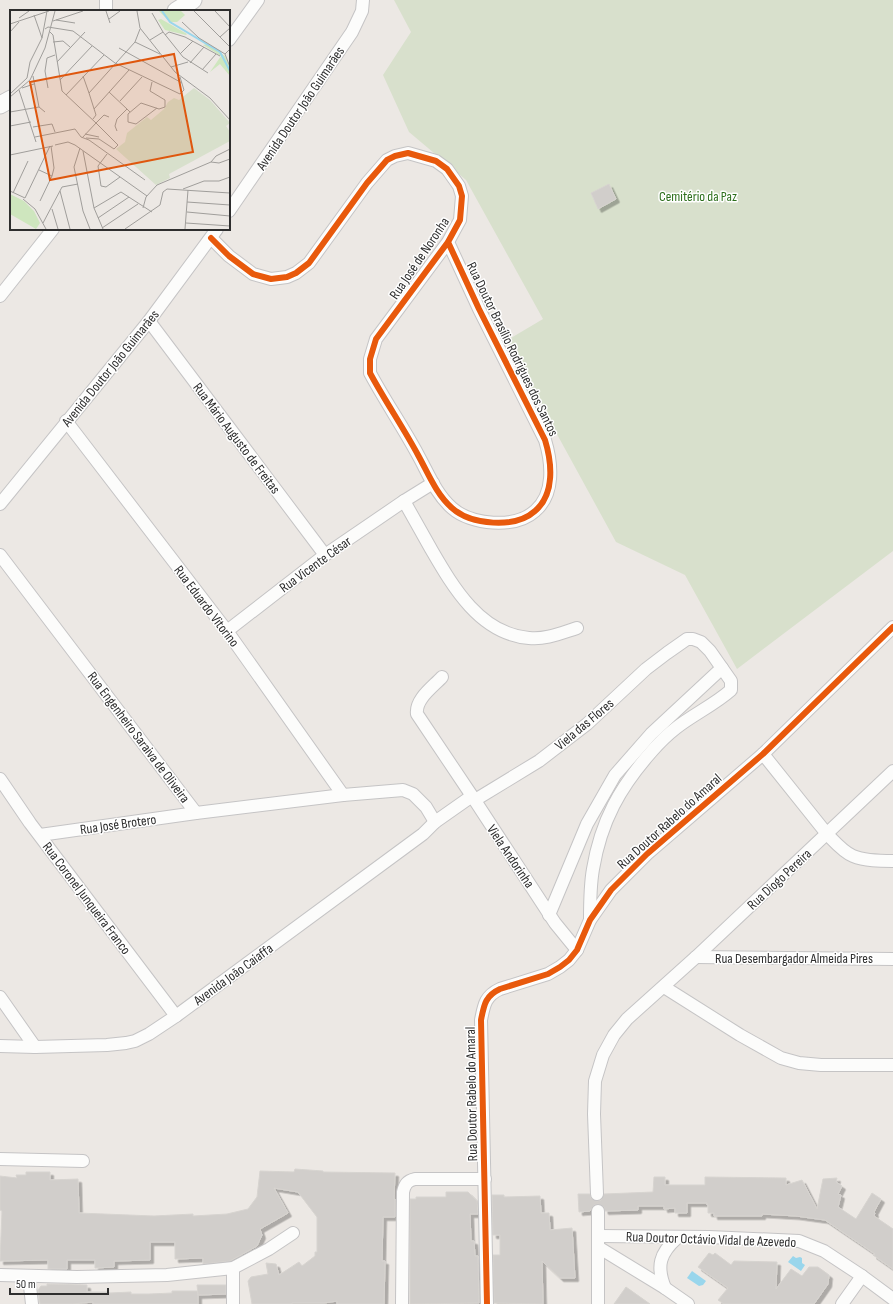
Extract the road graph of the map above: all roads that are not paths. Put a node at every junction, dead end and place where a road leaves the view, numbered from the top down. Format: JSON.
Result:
{"nodes":[{"id":1,"x":193,"y":0,"type":"edge"},
{"id":2,"x":258,"y":0,"type":"edge"},
{"id":3,"x":363,"y":0,"type":"edge"},
{"id":4,"x":178,"y":10,"type":"edge"},
{"id":5,"x":230,"y":39,"type":"edge"},
{"id":6,"x":10,"y":100,"type":"edge"},
{"id":7,"x":0,"y":105,"type":"edge"},
{"id":8,"x":230,"y":211,"type":"edge"},
{"id":9,"x":52,"y":230,"type":"edge"},
{"id":10,"x":214,"y":233,"type":"edge"},
{"id":11,"x":448,"y":242,"type":"junction"},
{"id":12,"x":0,"y":296,"type":"edge"},
{"id":13,"x":149,"y":321,"type":"junction"},
{"id":14,"x":66,"y":421,"type":"junction"},
{"id":15,"x":433,"y":483,"type":"junction"},
{"id":16,"x":404,"y":501,"type":"junction"},
{"id":17,"x":0,"y":504,"type":"edge"},
{"id":18,"x":0,"y":555,"type":"edge"},
{"id":19,"x":325,"y":555,"type":"junction"},
{"id":20,"x":893,"y":627,"type":"edge"},
{"id":21,"x":576,"y":628,"type":"dead end"},
{"id":22,"x":227,"y":631,"type":"junction"},
{"id":23,"x":722,"y":668,"type":"junction"},
{"id":24,"x":442,"y":678,"type":"dead end"},
{"id":25,"x":763,"y":754,"type":"junction"},
{"id":26,"x":893,"y":771,"type":"edge"},
{"id":27,"x":0,"y":779,"type":"edge"},
{"id":28,"x":343,"y":795,"type":"junction"},
{"id":29,"x":473,"y":798,"type":"junction"},
{"id":30,"x":196,"y":813,"type":"junction"},
{"id":31,"x":436,"y":822,"type":"junction"},
{"id":32,"x":827,"y":834,"type":"junction"},
{"id":33,"x":40,"y":835,"type":"junction"},
{"id":34,"x":893,"y":861,"type":"edge"},
{"id":35,"x":549,"y":915,"type":"junction"},
{"id":36,"x":590,"y":920,"type":"junction"},
{"id":37,"x":576,"y":950,"type":"junction"},
{"id":38,"x":696,"y":957,"type":"junction"},
{"id":39,"x":893,"y":959,"type":"edge"},
{"id":40,"x":664,"y":987,"type":"junction"},
{"id":41,"x":0,"y":997,"type":"edge"},
{"id":42,"x":176,"y":1016,"type":"junction"},
{"id":43,"x":0,"y":1046,"type":"edge"},
{"id":44,"x":35,"y":1047,"type":"junction"},
{"id":45,"x":893,"y":1065,"type":"edge"},
{"id":46,"x":0,"y":1159,"type":"edge"},
{"id":47,"x":83,"y":1161,"type":"dead end"},
{"id":48,"x":485,"y":1179,"type":"junction"},
{"id":49,"x":597,"y":1194,"type":"dead end"},
{"id":50,"x":598,"y":1211,"type":"dead end"},
{"id":51,"x":292,"y":1233,"type":"dead end"},
{"id":52,"x":677,"y":1238,"type":"junction"},
{"id":53,"x":598,"y":1242,"type":"junction"},
{"id":54,"x":233,"y":1268,"type":"junction"},
{"id":55,"x":0,"y":1275,"type":"edge"},
{"id":56,"x":862,"y":1276,"type":"junction"},
{"id":57,"x":29,"y":1277,"type":"junction"},
{"id":58,"x":665,"y":1288,"type":"junction"},
{"id":59,"x":893,"y":1299,"type":"edge"},
{"id":60,"x":32,"y":1304,"type":"edge"},
{"id":61,"x":233,"y":1304,"type":"edge"},
{"id":62,"x":402,"y":1304,"type":"edge"},
{"id":63,"x":487,"y":1304,"type":"edge"},
{"id":64,"x":598,"y":1304,"type":"edge"},
{"id":65,"x":688,"y":1304,"type":"edge"},
{"id":66,"x":842,"y":1304,"type":"edge"}],
"edges":[{"from":1,"to":4,"type":"main road"},
{"from":2,"to":5,"type":"street"},
{"from":3,"to":8,"type":"street","name":"Avenida Doutor João Guimarães"},
{"from":6,"to":7,"type":"main road"},
{"from":9,"to":12,"type":"street"},
{"from":10,"to":11,"type":"street","name":"Rua José de Noronha"},
{"from":10,"to":13,"type":"street","name":"Avenida Doutor João Guimarães"},
{"from":11,"to":15,"type":"street","name":"Rua José de Noronha"},
{"from":11,"to":15,"type":"street","name":"Rua Doutor Brasílio Rodrigues dos Santos"},
{"from":13,"to":14,"type":"street","name":"Avenida Doutor João Guimarães"},
{"from":13,"to":19,"type":"street","name":"Rua Mário Augusto de Freitas"},
{"from":14,"to":17,"type":"street","name":"Avenida Doutor João Guimarães"},
{"from":14,"to":22,"type":"street","name":"Rua Eduardo Vitorino"},
{"from":15,"to":16,"type":"street","name":"Rua Vicente César"},
{"from":16,"to":19,"type":"street","name":"Rua Vicente César"},
{"from":16,"to":21,"type":"street"},
{"from":18,"to":30,"type":"street","name":"Rua Engenheiro Saraiva de Oliveira"},
{"from":19,"to":22,"type":"street","name":"Rua Vicente César"},
{"from":20,"to":25,"type":"street","name":"Rua Doutor Rabelo do Amaral"},
{"from":22,"to":28,"type":"street","name":"Rua Eduardo Vitorino"},
{"from":23,"to":29,"type":"street","name":"Viela das Flores"},
{"from":23,"to":35,"type":"street"},
{"from":23,"to":36,"type":"street"},
{"from":24,"to":29,"type":"street","name":"Viela Andorinha"},
{"from":25,"to":32,"type":"street"},
{"from":25,"to":36,"type":"street","name":"Rua Doutor Rabelo do Amaral"},
{"from":26,"to":32,"type":"street","name":"Rua Diogo Pereira"},
{"from":27,"to":33,"type":"street","name":"Rua Coronel Junqueira Franco"},
{"from":28,"to":30,"type":"street","name":"Rua Engenheiro Saraiva de Oliveira"},
{"from":28,"to":31,"type":"street","name":"Rua Engenheiro Saraiva de Oliveira"},
{"from":29,"to":31,"type":"street"},
{"from":29,"to":35,"type":"street","name":"Viela Andorinha"},
{"from":30,"to":33,"type":"street","name":"Rua José Brotero"},
{"from":31,"to":42,"type":"street","name":"Avenida João Caiaffa"},
{"from":32,"to":34,"type":"street"},
{"from":32,"to":38,"type":"street","name":"Rua Diogo Pereira"},
{"from":33,"to":42,"type":"street","name":"Rua Coronel Junqueira Franco"},
{"from":35,"to":37,"type":"street","name":"Viela Andorinha"},
{"from":36,"to":37,"type":"street","name":"Rua Doutor Rabelo do Amaral"},
{"from":37,"to":48,"type":"street","name":"Rua Doutor Rabelo do Amaral"},
{"from":38,"to":39,"type":"street","name":"Rua Desembargador Almeida Pires"},
{"from":38,"to":40,"type":"street","name":"Rua Diogo Pereira"},
{"from":40,"to":45,"type":"street"},
{"from":40,"to":49,"type":"street","name":"Rua Diogo Pereira"},
{"from":41,"to":44,"type":"street"},
{"from":42,"to":44,"type":"street","name":"Avenida João Caiaffa"},
{"from":43,"to":44,"type":"street","name":"Avenida João Caiaffa"},
{"from":46,"to":47,"type":"street"},
{"from":48,"to":62,"type":"street"},
{"from":48,"to":63,"type":"street","name":"Rua Doutor Rabelo do Amaral"},
{"from":50,"to":53,"type":"street"},
{"from":51,"to":54,"type":"street"},
{"from":52,"to":53,"type":"street","name":"Rua Doutor Octávio Vidal de Azevedo"},
{"from":52,"to":56,"type":"street","name":"Rua Doutor Octávio Vidal de Azevedo"},
{"from":52,"to":58,"type":"street"},
{"from":53,"to":58,"type":"street"},
{"from":53,"to":64,"type":"street"},
{"from":54,"to":57,"type":"street"},
{"from":54,"to":61,"type":"street"},
{"from":55,"to":57,"type":"street"},
{"from":56,"to":59,"type":"street","name":"Rua Doutor Octávio Vidal de Azevedo"},
{"from":56,"to":66,"type":"street"},
{"from":57,"to":60,"type":"street"},
{"from":58,"to":65,"type":"street"}]}
